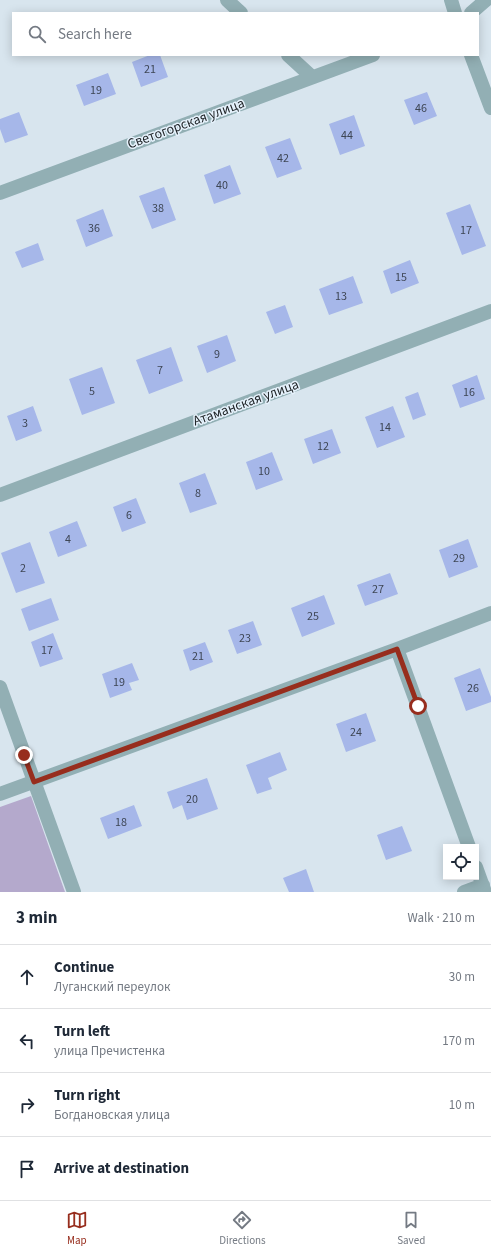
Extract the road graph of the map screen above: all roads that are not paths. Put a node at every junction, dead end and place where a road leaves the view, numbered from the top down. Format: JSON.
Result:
{"nodes":[{"id":1,"x":227,"y":0,"type":"edge"},
{"id":2,"x":451,"y":0,"type":"edge"},
{"id":3,"x":486,"y":0,"type":"edge"},
{"id":4,"x":240,"y":12,"type":"edge"},
{"id":5,"x":455,"y":12,"type":"edge"},
{"id":6,"x":472,"y":12,"type":"edge"},
{"id":7,"x":289,"y":56,"type":"edge"},
{"id":8,"x":370,"y":56,"type":"edge"},
{"id":9,"x":471,"y":56,"type":"edge"},
{"id":10,"x":312,"y":77,"type":"junction"},
{"id":11,"x":491,"y":108,"type":"edge"},
{"id":12,"x":0,"y":193,"type":"edge"},
{"id":13,"x":491,"y":311,"type":"edge"},
{"id":14,"x":0,"y":494,"type":"edge"},
{"id":15,"x":491,"y":613,"type":"edge"},
{"id":16,"x":397,"y":649,"type":"junction"},
{"id":17,"x":0,"y":687,"type":"edge"},
{"id":18,"x":34,"y":782,"type":"junction"},
{"id":19,"x":0,"y":794,"type":"edge"},
{"id":20,"x":468,"y":844,"type":"edge"},
{"id":21,"x":479,"y":875,"type":"edge"},
{"id":22,"x":484,"y":888,"type":"edge"},
{"id":23,"x":74,"y":892,"type":"edge"},
{"id":24,"x":464,"y":892,"type":"edge"}],
"edges":[{"from":1,"to":4,"type":"street"},
{"from":2,"to":5,"type":"street"},
{"from":3,"to":6,"type":"street"},
{"from":7,"to":10,"type":"street"},
{"from":8,"to":10,"type":"street","name":"Светогорская улица"},
{"from":9,"to":11,"type":"street"},
{"from":10,"to":12,"type":"street","name":"Светогорская улица"},
{"from":13,"to":14,"type":"street","name":"Атаманская улица"},
{"from":15,"to":16,"type":"street"},
{"from":16,"to":18,"type":"street"},
{"from":16,"to":20,"type":"street"},
{"from":17,"to":18,"type":"street"},
{"from":18,"to":19,"type":"street"},
{"from":18,"to":23,"type":"street"},
{"from":21,"to":22,"type":"street"},
{"from":22,"to":24,"type":"street"}]}
